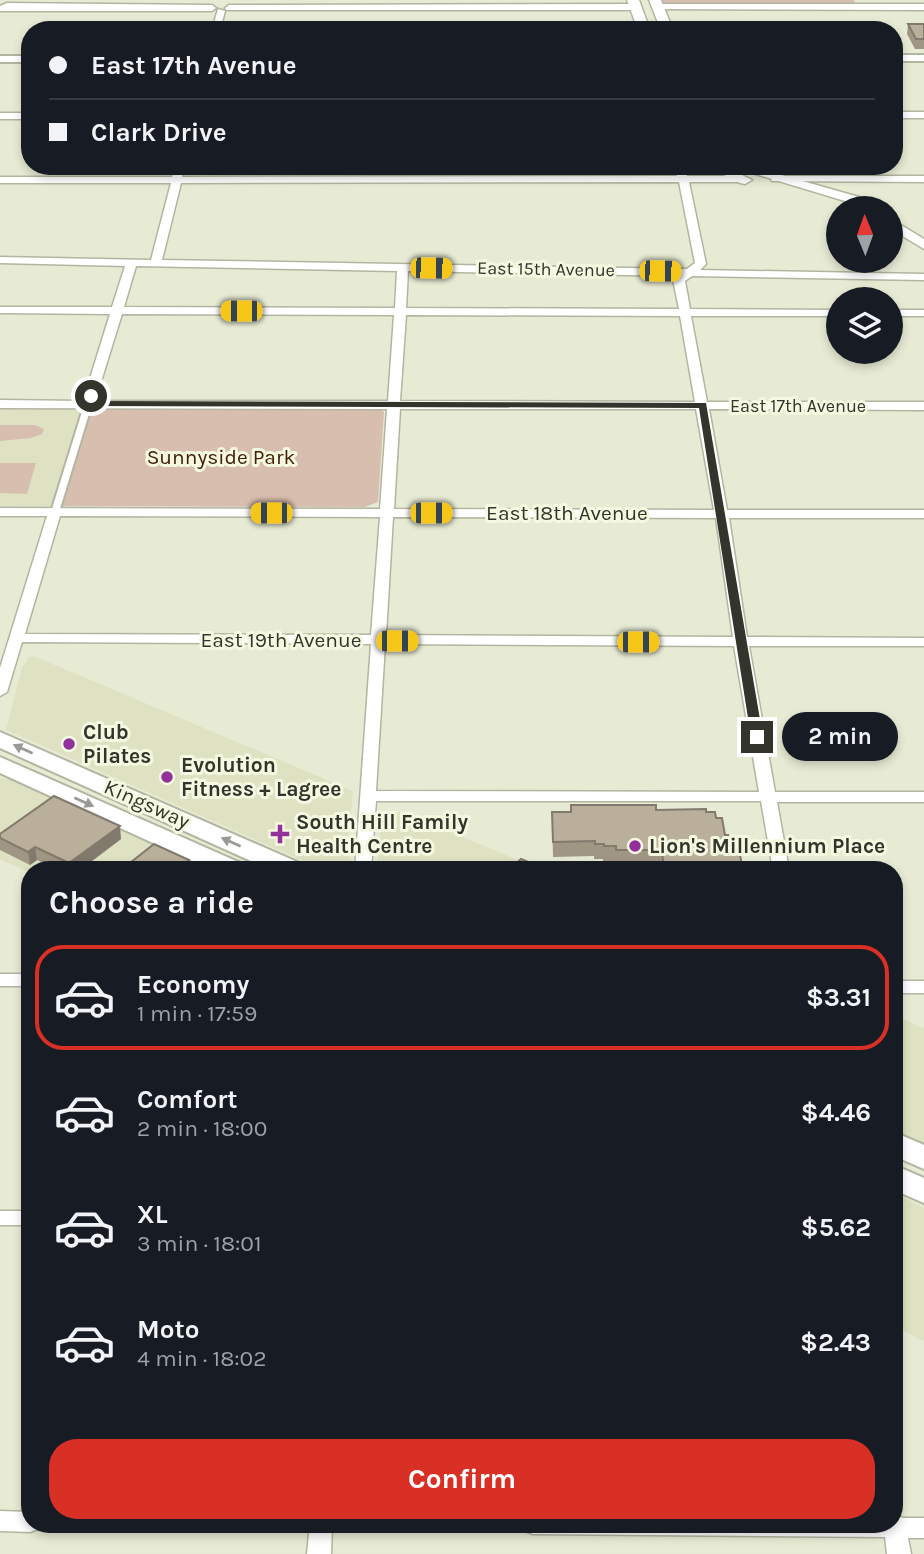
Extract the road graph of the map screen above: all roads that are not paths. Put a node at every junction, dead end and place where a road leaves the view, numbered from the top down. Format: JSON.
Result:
{"nodes":[{"id":1,"x":634,"y":4,"type":"edge"},
{"id":2,"x":656,"y":4,"type":"edge"},
{"id":3,"x":222,"y":7,"type":"edge"},
{"id":4,"x":924,"y":7,"type":"edge"},
{"id":5,"x":7,"y":9,"type":"edge"},
{"id":6,"x":641,"y":21,"type":"edge"},
{"id":7,"x":663,"y":21,"type":"edge"},
{"id":8,"x":903,"y":58,"type":"edge"},
{"id":9,"x":924,"y":58,"type":"edge"},
{"id":10,"x":0,"y":59,"type":"edge"},
{"id":11,"x":21,"y":59,"type":"edge"},
{"id":12,"x":924,"y":114,"type":"edge"},
{"id":13,"x":903,"y":115,"type":"edge"},
{"id":14,"x":0,"y":116,"type":"edge"},
{"id":15,"x":21,"y":116,"type":"edge"},
{"id":16,"x":177,"y":175,"type":"edge"},
{"id":17,"x":682,"y":175,"type":"edge"},
{"id":18,"x":714,"y":175,"type":"edge"},
{"id":19,"x":749,"y":175,"type":"edge"},
{"id":20,"x":753,"y":175,"type":"edge"},
{"id":21,"x":683,"y":179,"type":"junction"},
{"id":22,"x":774,"y":179,"type":"junction"},
{"id":23,"x":854,"y":179,"type":"junction"},
{"id":24,"x":924,"y":179,"type":"edge"},
{"id":25,"x":0,"y":180,"type":"edge"},
{"id":26,"x":176,"y":180,"type":"junction"},
{"id":27,"x":826,"y":196,"type":"edge"},
{"id":28,"x":829,"y":196,"type":"edge"},
{"id":29,"x":857,"y":196,"type":"edge"},
{"id":30,"x":903,"y":218,"type":"edge"},
{"id":31,"x":924,"y":229,"type":"edge"},
{"id":32,"x":903,"y":231,"type":"edge"},
{"id":33,"x":924,"y":245,"type":"edge"},
{"id":34,"x":0,"y":260,"type":"edge"},
{"id":35,"x":132,"y":262,"type":"junction"},
{"id":36,"x":156,"y":262,"type":"junction"},
{"id":37,"x":403,"y":267,"type":"junction"},
{"id":38,"x":690,"y":272,"type":"junction"},
{"id":39,"x":924,"y":276,"type":"edge"},
{"id":40,"x":0,"y":310,"type":"edge"},
{"id":41,"x":116,"y":311,"type":"junction"},
{"id":42,"x":401,"y":311,"type":"junction"},
{"id":43,"x":685,"y":312,"type":"junction"},
{"id":44,"x":826,"y":313,"type":"edge"},
{"id":45,"x":903,"y":313,"type":"edge"},
{"id":46,"x":924,"y":313,"type":"edge"},
{"id":47,"x":0,"y":404,"type":"edge"},
{"id":48,"x":88,"y":404,"type":"junction"},
{"id":49,"x":394,"y":404,"type":"junction"},
{"id":50,"x":703,"y":405,"type":"junction"},
{"id":51,"x":924,"y":406,"type":"edge"},
{"id":52,"x":0,"y":512,"type":"edge"},
{"id":53,"x":55,"y":512,"type":"junction"},
{"id":54,"x":387,"y":513,"type":"junction"},
{"id":55,"x":722,"y":513,"type":"junction"},
{"id":56,"x":924,"y":514,"type":"edge"},
{"id":57,"x":17,"y":638,"type":"junction"},
{"id":58,"x":380,"y":641,"type":"junction"},
{"id":59,"x":741,"y":642,"type":"junction"},
{"id":60,"x":924,"y":642,"type":"edge"},
{"id":61,"x":0,"y":692,"type":"edge"},
{"id":62,"x":0,"y":738,"type":"edge"},
{"id":63,"x":0,"y":764,"type":"edge"},
{"id":64,"x":369,"y":796,"type":"junction"},
{"id":65,"x":768,"y":797,"type":"junction"},
{"id":66,"x":924,"y":797,"type":"edge"},
{"id":67,"x":214,"y":861,"type":"edge"},
{"id":68,"x":273,"y":861,"type":"edge"},
{"id":69,"x":364,"y":861,"type":"edge"},
{"id":70,"x":779,"y":861,"type":"edge"},
{"id":71,"x":0,"y":980,"type":"edge"},
{"id":72,"x":21,"y":980,"type":"edge"},
{"id":73,"x":903,"y":987,"type":"edge"},
{"id":74,"x":924,"y":987,"type":"edge"},
{"id":75,"x":903,"y":1148,"type":"edge"},
{"id":76,"x":924,"y":1158,"type":"edge"},
{"id":77,"x":903,"y":1181,"type":"edge"},
{"id":78,"x":924,"y":1192,"type":"edge"},
{"id":79,"x":0,"y":1218,"type":"edge"},
{"id":80,"x":21,"y":1218,"type":"edge"},
{"id":81,"x":0,"y":1521,"type":"edge"},
{"id":82,"x":21,"y":1521,"type":"edge"},
{"id":83,"x":903,"y":1527,"type":"edge"},
{"id":84,"x":924,"y":1528,"type":"edge"},
{"id":85,"x":320,"y":1533,"type":"edge"},
{"id":86,"x":896,"y":1533,"type":"edge"},
{"id":87,"x":319,"y":1554,"type":"edge"},
{"id":88,"x":899,"y":1554,"type":"edge"}],
"edges":[{"from":1,"to":3,"type":"street"},
{"from":1,"to":6,"type":"main road"},
{"from":2,"to":4,"type":"street"},
{"from":2,"to":7,"type":"main road"},
{"from":3,"to":5,"type":"street"},
{"from":8,"to":9,"type":"street"},
{"from":10,"to":11,"type":"street"},
{"from":12,"to":13,"type":"street"},
{"from":14,"to":15,"type":"street"},
{"from":16,"to":26,"type":"street"},
{"from":17,"to":21,"type":"street"},
{"from":18,"to":21,"type":"street"},
{"from":19,"to":27,"type":"main road"},
{"from":20,"to":22,"type":"main road"},
{"from":21,"to":26,"type":"street"},
{"from":21,"to":38,"type":"street"},
{"from":22,"to":23,"type":"street"},
{"from":22,"to":28,"type":"main road"},
{"from":23,"to":24,"type":"street"},
{"from":23,"to":29,"type":"street"},
{"from":25,"to":26,"type":"street"},
{"from":26,"to":36,"type":"street"},
{"from":30,"to":31,"type":"main road"},
{"from":32,"to":33,"type":"main road"},
{"from":34,"to":35,"type":"street","name":"East 15th Avenue"},
{"from":35,"to":36,"type":"street","name":"East 15th Avenue"},
{"from":35,"to":41,"type":"street"},
{"from":36,"to":37,"type":"street","name":"East 15th Avenue"},
{"from":37,"to":38,"type":"street","name":"East 15th Avenue"},
{"from":37,"to":42,"type":"street"},
{"from":38,"to":39,"type":"street","name":"East 15th Avenue"},
{"from":38,"to":43,"type":"street"},
{"from":40,"to":41,"type":"street"},
{"from":41,"to":42,"type":"street"},
{"from":41,"to":48,"type":"street"},
{"from":42,"to":43,"type":"street"},
{"from":42,"to":49,"type":"street"},
{"from":43,"to":44,"type":"street"},
{"from":43,"to":50,"type":"street"},
{"from":45,"to":46,"type":"street"},
{"from":47,"to":48,"type":"street","name":"East 17th Avenue"},
{"from":48,"to":49,"type":"street","name":"East 17th Avenue"},
{"from":48,"to":53,"type":"street"},
{"from":49,"to":50,"type":"street","name":"East 17th Avenue"},
{"from":49,"to":54,"type":"street"},
{"from":50,"to":51,"type":"street","name":"East 17th Avenue"},
{"from":50,"to":55,"type":"street"},
{"from":52,"to":53,"type":"street","name":"East 18th Avenue"},
{"from":53,"to":54,"type":"street","name":"East 18th Avenue"},
{"from":53,"to":57,"type":"street"},
{"from":54,"to":55,"type":"street","name":"East 18th Avenue"},
{"from":54,"to":58,"type":"street"},
{"from":55,"to":56,"type":"street","name":"East 18th Avenue"},
{"from":55,"to":59,"type":"street"},
{"from":57,"to":58,"type":"street","name":"East 19th Avenue"},
{"from":57,"to":61,"type":"street"},
{"from":58,"to":59,"type":"street","name":"East 19th Avenue"},
{"from":58,"to":64,"type":"street"},
{"from":59,"to":60,"type":"street","name":"East 19th Avenue"},
{"from":59,"to":65,"type":"street"},
{"from":68,"to":62,"type":"main road","name":"Kingsway","one_way":true},
{"from":63,"to":67,"type":"main road","name":"Kingsway","one_way":true},
{"from":64,"to":65,"type":"street"},
{"from":64,"to":69,"type":"street"},
{"from":65,"to":66,"type":"street"},
{"from":65,"to":70,"type":"street"},
{"from":71,"to":72,"type":"street"},
{"from":73,"to":74,"type":"street"},
{"from":75,"to":76,"type":"main road"},
{"from":77,"to":78,"type":"main road"},
{"from":79,"to":80,"type":"street"},
{"from":81,"to":82,"type":"street"},
{"from":83,"to":84,"type":"street"},
{"from":85,"to":87,"type":"street"},
{"from":86,"to":88,"type":"street"}]}
